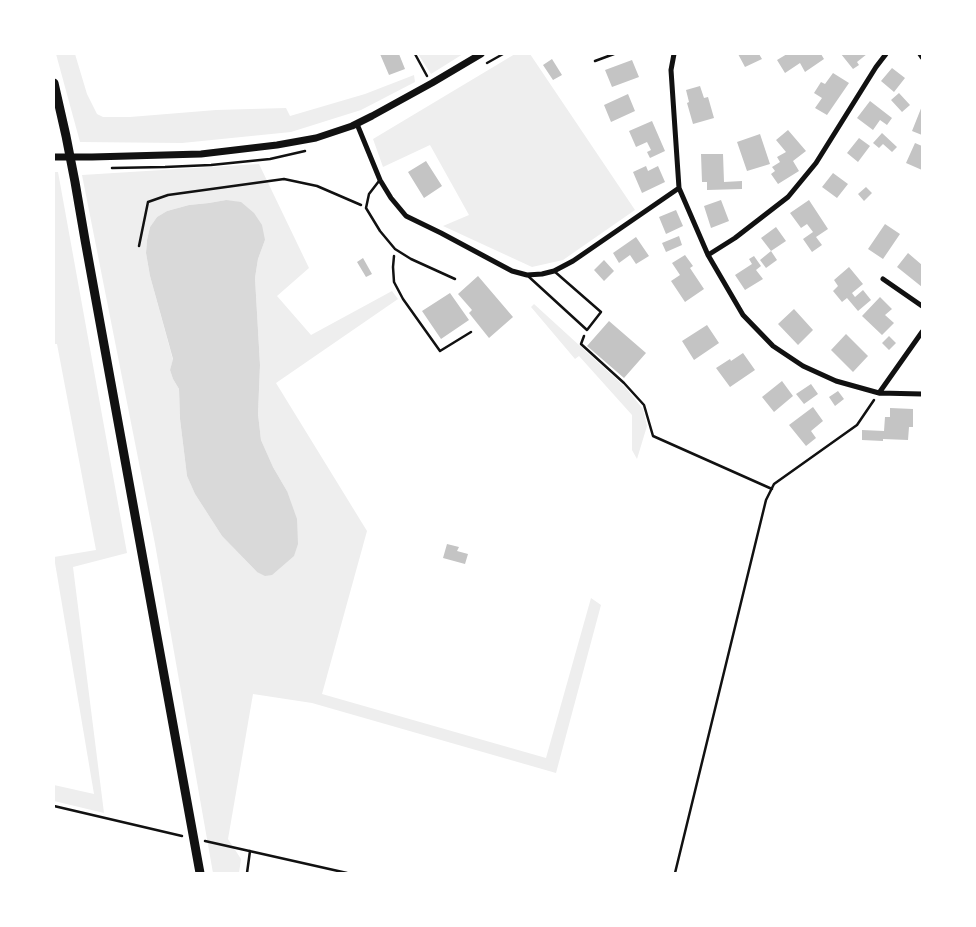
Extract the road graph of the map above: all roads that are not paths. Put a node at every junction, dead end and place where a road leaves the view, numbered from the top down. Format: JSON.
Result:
{"nodes":[{"id":1,"x":481,"y":54,"type":"edge"},
{"id":2,"x":614,"y":54,"type":"edge"},
{"id":3,"x":674,"y":54,"type":"edge"},
{"id":4,"x":886,"y":54,"type":"edge"},
{"id":5,"x":595,"y":61,"type":"dead end"},
{"id":6,"x":54,"y":83,"type":"edge"},
{"id":7,"x":357,"y":124,"type":"junction"},
{"id":8,"x":54,"y":157,"type":"edge"},
{"id":9,"x":380,"y":180,"type":"junction"},
{"id":10,"x":678,"y":188,"type":"junction"},
{"id":11,"x":708,"y":255,"type":"junction"},
{"id":12,"x":554,"y":271,"type":"junction"},
{"id":13,"x":527,"y":275,"type":"junction"},
{"id":14,"x":455,"y":279,"type":"dead end"},
{"id":15,"x":883,"y":279,"type":"dead end"},
{"id":16,"x":922,"y":306,"type":"edge"},
{"id":17,"x":922,"y":332,"type":"edge"},
{"id":18,"x":879,"y":393,"type":"junction"},
{"id":19,"x":922,"y":394,"type":"edge"},
{"id":20,"x":200,"y":873,"type":"edge"}],
"edges":[{"from":1,"to":7,"type":"street"},
{"from":2,"to":5,"type":"lane"},
{"from":3,"to":10,"type":"street"},
{"from":4,"to":11,"type":"street"},
{"from":6,"to":20,"type":"main road"},
{"from":7,"to":8,"type":"street"},
{"from":7,"to":9,"type":"street"},
{"from":9,"to":13,"type":"street"},
{"from":9,"to":14,"type":"lane"},
{"from":10,"to":11,"type":"street"},
{"from":10,"to":12,"type":"street"},
{"from":11,"to":18,"type":"street"},
{"from":12,"to":13,"type":"street"},
{"from":12,"to":13,"type":"lane"},
{"from":15,"to":16,"type":"street"},
{"from":17,"to":18,"type":"street"},
{"from":18,"to":19,"type":"street"}]}
